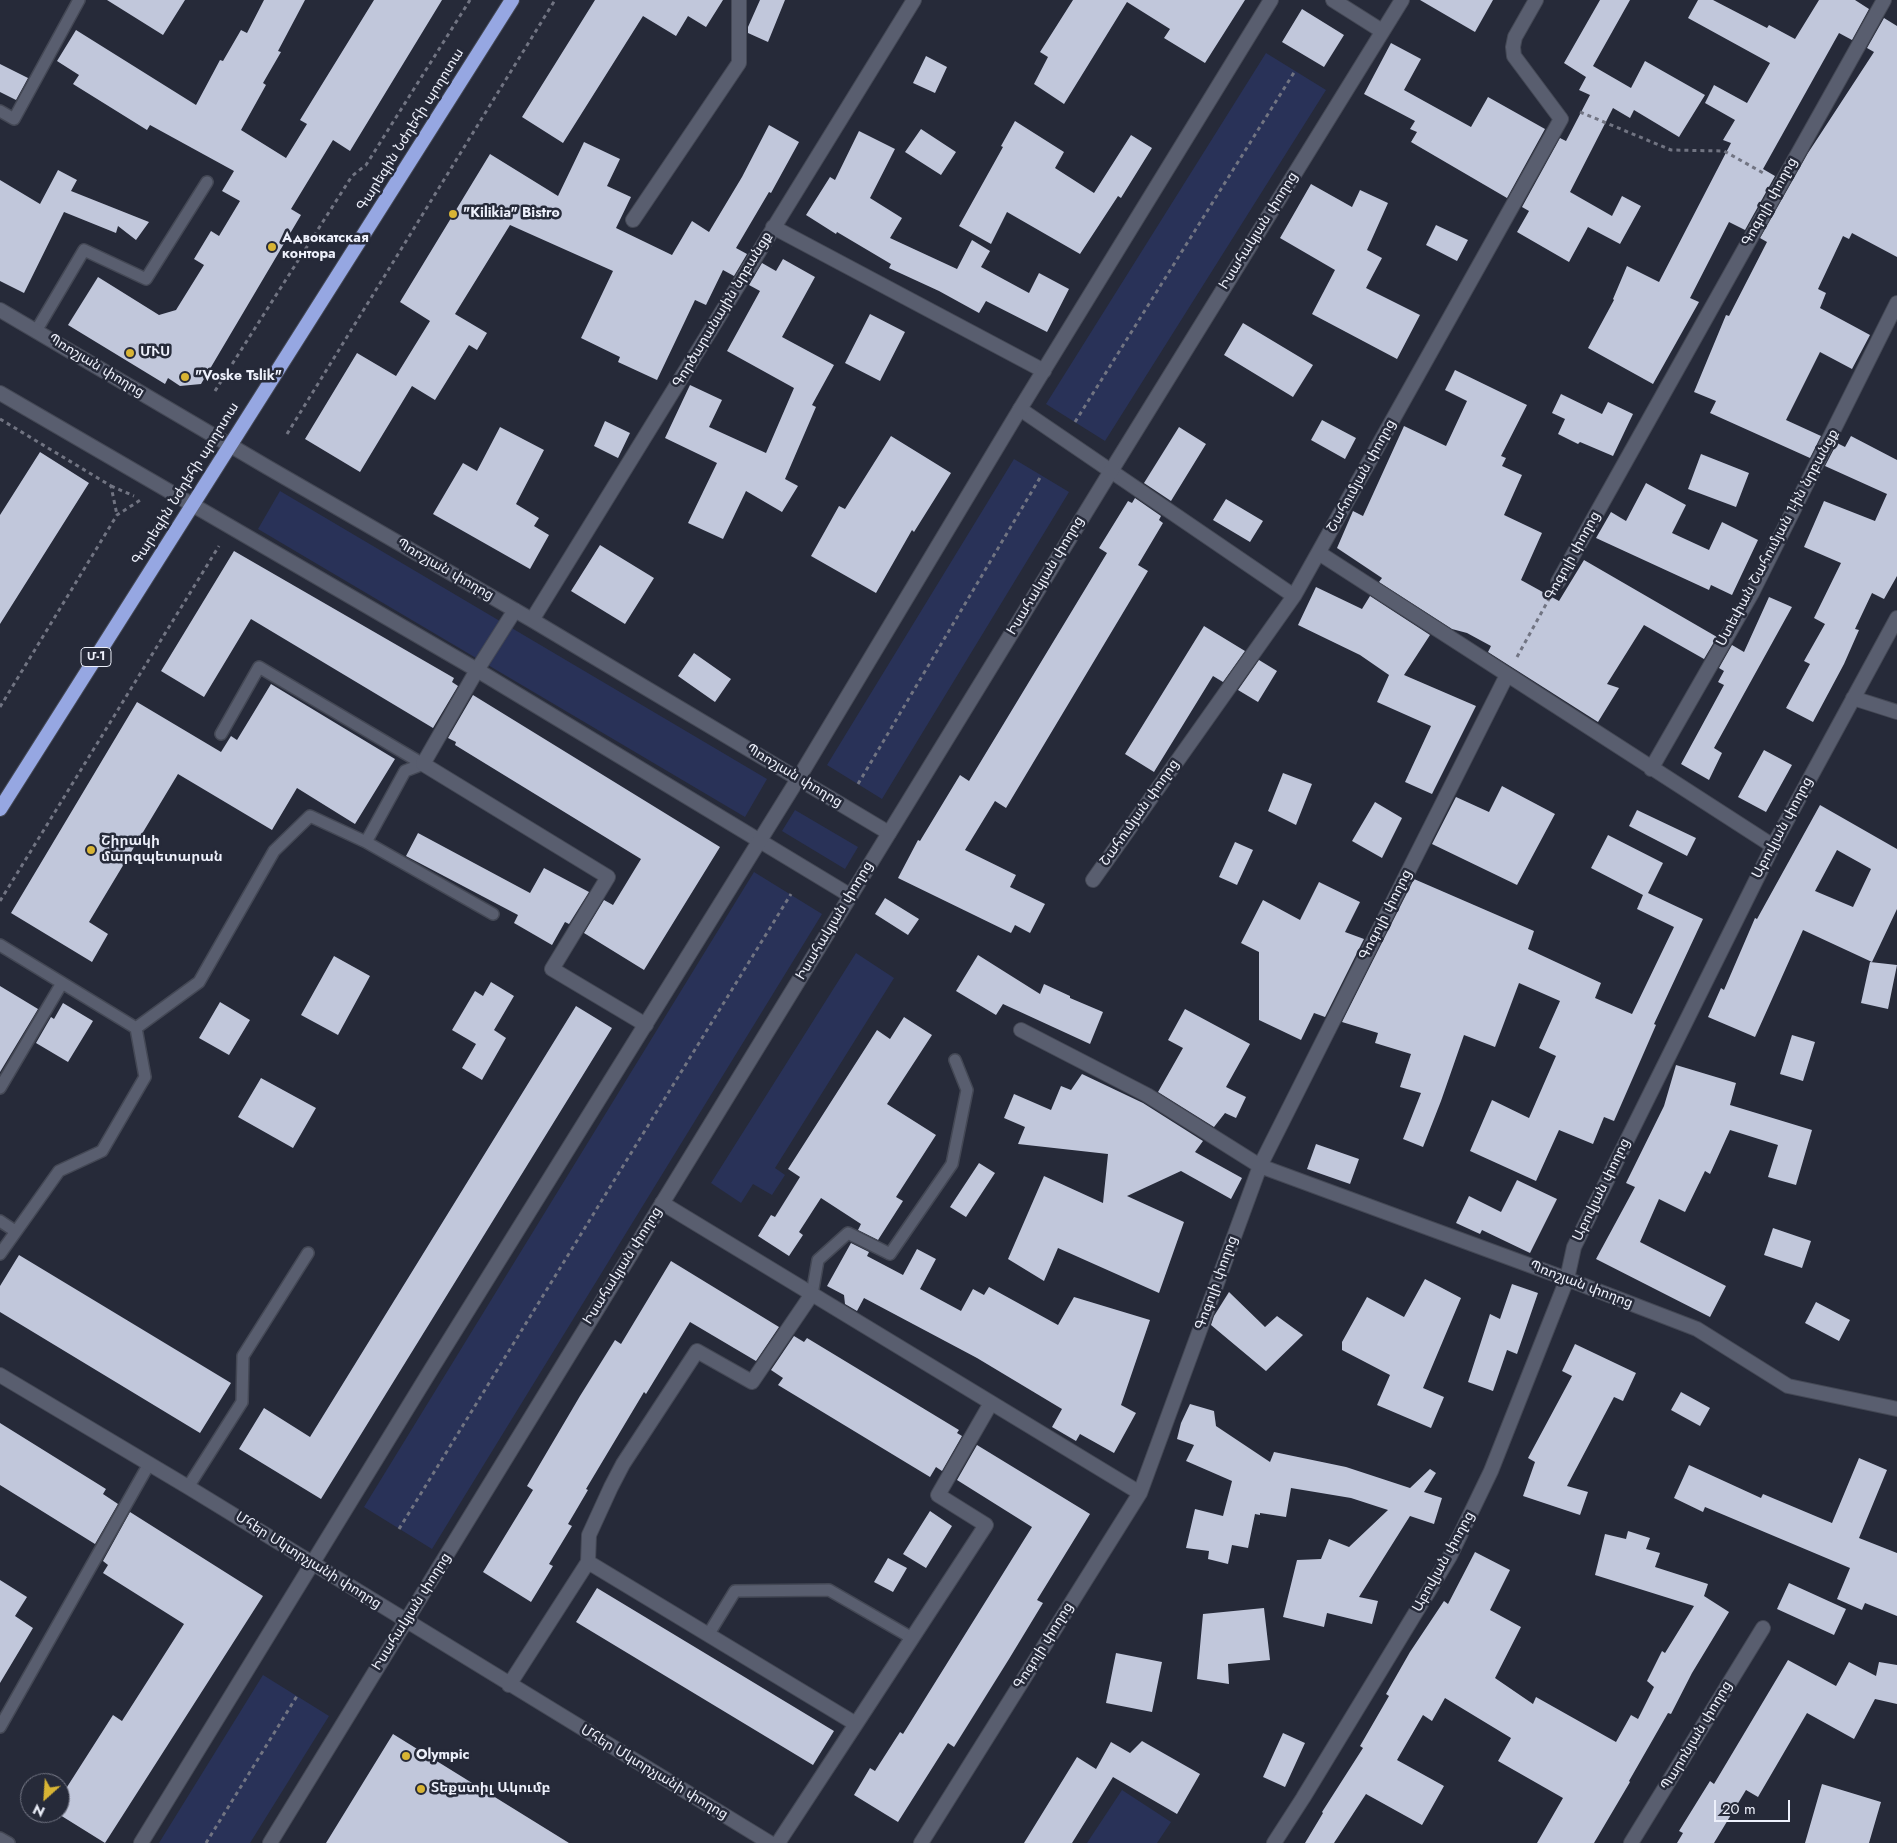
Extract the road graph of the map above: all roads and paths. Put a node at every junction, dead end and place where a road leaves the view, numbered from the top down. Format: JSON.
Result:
{"nodes":[{"id":1,"x":80,"y":0,"type":"edge"},
{"id":2,"x":470,"y":0,"type":"edge"},
{"id":3,"x":512,"y":0,"type":"edge"},
{"id":4,"x":556,"y":0,"type":"edge"},
{"id":5,"x":739,"y":0,"type":"edge"},
{"id":6,"x":914,"y":0,"type":"edge"},
{"id":7,"x":1271,"y":0,"type":"edge"},
{"id":8,"x":1333,"y":0,"type":"edge"},
{"id":9,"x":1402,"y":0,"type":"edge"},
{"id":10,"x":1536,"y":0,"type":"edge"},
{"id":11,"x":1884,"y":0,"type":"edge"},
{"id":12,"x":1382,"y":31,"type":"junction"},
{"id":13,"x":1294,"y":71,"type":"dead end"},
{"id":14,"x":0,"y":111,"type":"edge"},
{"id":15,"x":1561,"y":119,"type":"junction"},
{"id":16,"x":208,"y":182,"type":"dead end"},
{"id":17,"x":1781,"y":183,"type":"junction"},
{"id":18,"x":633,"y":220,"type":"dead end"},
{"id":19,"x":773,"y":227,"type":"junction"},
{"id":20,"x":1897,"y":303,"type":"edge"},
{"id":21,"x":0,"y":310,"type":"edge"},
{"id":22,"x":36,"y":331,"type":"junction"},
{"id":23,"x":1044,"y":371,"type":"junction"},
{"id":24,"x":215,"y":391,"type":"dead end"},
{"id":25,"x":0,"y":392,"type":"edge"},
{"id":26,"x":1020,"y":409,"type":"junction"},
{"id":27,"x":0,"y":419,"type":"edge"},
{"id":28,"x":1075,"y":422,"type":"dead end"},
{"id":29,"x":287,"y":434,"type":"dead end"},
{"id":30,"x":230,"y":445,"type":"junction"},
{"id":31,"x":1111,"y":471,"type":"junction"},
{"id":32,"x":1041,"y":476,"type":"dead end"},
{"id":33,"x":111,"y":486,"type":"junction"},
{"id":34,"x":192,"y":505,"type":"junction"},
{"id":35,"x":117,"y":515,"type":"junction"},
{"id":36,"x":219,"y":546,"type":"dead end"},
{"id":37,"x":1319,"y":553,"type":"junction"},
{"id":38,"x":1558,"y":582,"type":"joint"},
{"id":39,"x":1294,"y":596,"type":"junction"},
{"id":40,"x":514,"y":610,"type":"junction"},
{"id":41,"x":1897,"y":618,"type":"edge"},
{"id":42,"x":532,"y":620,"type":"junction"},
{"id":43,"x":478,"y":670,"type":"junction"},
{"id":44,"x":1506,"y":676,"type":"junction"},
{"id":45,"x":1853,"y":698,"type":"junction"},
{"id":46,"x":0,"y":707,"type":"edge"},
{"id":47,"x":1897,"y":712,"type":"edge"},
{"id":48,"x":221,"y":734,"type":"dead end"},
{"id":49,"x":423,"y":764,"type":"junction"},
{"id":50,"x":1650,"y":769,"type":"junction"},
{"id":51,"x":798,"y":779,"type":"junction"},
{"id":52,"x":858,"y":784,"type":"dead end"},
{"id":53,"x":0,"y":809,"type":"edge"},
{"id":54,"x":889,"y":833,"type":"junction"},
{"id":55,"x":760,"y":840,"type":"junction"},
{"id":56,"x":366,"y":842,"type":"junction"},
{"id":57,"x":1773,"y":846,"type":"junction"},
{"id":58,"x":1093,"y":880,"type":"dead end"},
{"id":59,"x":791,"y":894,"type":"dead end"},
{"id":60,"x":851,"y":896,"type":"junction"},
{"id":61,"x":0,"y":901,"type":"edge"},
{"id":62,"x":493,"y":914,"type":"dead end"},
{"id":63,"x":0,"y":945,"type":"edge"},
{"id":64,"x":62,"y":982,"type":"junction"},
{"id":65,"x":646,"y":1025,"type":"junction"},
{"id":66,"x":136,"y":1028,"type":"junction"},
{"id":67,"x":1022,"y":1030,"type":"dead end"},
{"id":68,"x":955,"y":1060,"type":"dead end"},
{"id":69,"x":0,"y":1088,"type":"edge"},
{"id":70,"x":1260,"y":1166,"type":"junction"},
{"id":71,"x":662,"y":1203,"type":"junction"},
{"id":72,"x":0,"y":1221,"type":"edge"},
{"id":73,"x":15,"y":1231,"type":"junction"},
{"id":74,"x":308,"y":1253,"type":"dead end"},
{"id":75,"x":0,"y":1254,"type":"edge"},
{"id":76,"x":1567,"y":1279,"type":"junction"},
{"id":77,"x":812,"y":1294,"type":"junction"},
{"id":78,"x":0,"y":1375,"type":"edge"},
{"id":79,"x":991,"y":1403,"type":"junction"},
{"id":80,"x":1897,"y":1409,"type":"edge"},
{"id":81,"x":149,"y":1464,"type":"junction"},
{"id":82,"x":188,"y":1487,"type":"junction"},
{"id":83,"x":1140,"y":1494,"type":"junction"},
{"id":84,"x":399,"y":1529,"type":"dead end"},
{"id":85,"x":588,"y":1562,"type":"junction"},
{"id":86,"x":313,"y":1564,"type":"junction"},
{"id":87,"x":406,"y":1622,"type":"junction"},
{"id":88,"x":1763,"y":1628,"type":"dead end"},
{"id":89,"x":708,"y":1635,"type":"junction"},
{"id":90,"x":912,"y":1638,"type":"junction"},
{"id":91,"x":509,"y":1685,"type":"junction"},
{"id":92,"x":297,"y":1696,"type":"dead end"},
{"id":93,"x":856,"y":1724,"type":"junction"},
{"id":94,"x":0,"y":1727,"type":"edge"},
{"id":95,"x":0,"y":1838,"type":"edge"},
{"id":96,"x":9,"y":1843,"type":"edge"},
{"id":97,"x":141,"y":1843,"type":"edge"},
{"id":98,"x":206,"y":1843,"type":"edge"},
{"id":99,"x":270,"y":1843,"type":"edge"},
{"id":100,"x":770,"y":1843,"type":"edge"},
{"id":101,"x":778,"y":1843,"type":"edge"},
{"id":102,"x":921,"y":1843,"type":"edge"},
{"id":103,"x":1274,"y":1843,"type":"edge"},
{"id":104,"x":1631,"y":1843,"type":"edge"}],
"edges":[{"from":1,"to":14,"type":"lane"},
{"from":2,"to":24,"type":"path"},
{"from":3,"to":30,"type":"highway","name":"Գարեգին Նժդեհի պողոտա","number":"Մ-1"},
{"from":4,"to":29,"type":"path"},
{"from":5,"to":18,"type":"street"},
{"from":6,"to":19,"type":"street","name":"Գործարանային նրբանցք"},
{"from":7,"to":23,"type":"street"},
{"from":8,"to":12,"type":"street"},
{"from":9,"to":12,"type":"street","name":"Իսահակյան փողոց"},
{"from":10,"to":15,"type":"street"},
{"from":11,"to":17,"type":"street","name":"Գոգոլի փողոց"},
{"from":12,"to":31,"type":"street","name":"Իսահակյան փողոց"},
{"from":13,"to":28,"type":"path"},
{"from":15,"to":17,"type":"path"},
{"from":15,"to":37,"type":"street","name":"Շահումյան փողոց"},
{"from":16,"to":22,"type":"lane"},
{"from":17,"to":38,"type":"street","name":"Գոգոլի փողոց"},
{"from":19,"to":23,"type":"street"},
{"from":19,"to":42,"type":"street","name":"Գործարանային նրբանցք"},
{"from":20,"to":50,"type":"street","name":"Ստեփան Շահումյան 1-ին նրբանցք"},
{"from":21,"to":22,"type":"street","name":"Պռոշյան փողոց"},
{"from":22,"to":30,"type":"street","name":"Պռոշյան փողոց"},
{"from":23,"to":26,"type":"street"},
{"from":25,"to":34,"type":"street"},
{"from":26,"to":31,"type":"street"},
{"from":26,"to":51,"type":"street"},
{"from":27,"to":33,"type":"path"},
{"from":30,"to":34,"type":"highway","name":"Գարեգին Նժդեհի պողոտա","number":"Մ-1"},
{"from":30,"to":40,"type":"street","name":"Պռոշյան փողոց"},
{"from":31,"to":39,"type":"street"},
{"from":31,"to":54,"type":"street","name":"Իսահակյան փողոց"},
{"from":32,"to":52,"type":"path"},
{"from":33,"to":35,"type":"path"},
{"from":33,"to":35,"type":"path"},
{"from":34,"to":43,"type":"street"},
{"from":34,"to":53,"type":"highway","name":"Գարեգին Նժդեհի պողոտա","number":"Մ-1"},
{"from":35,"to":46,"type":"path"},
{"from":36,"to":61,"type":"path"},
{"from":37,"to":39,"type":"street","name":"Շահումյան փողոց"},
{"from":37,"to":44,"type":"street"},
{"from":38,"to":44,"type":"path","name":"Գոգոլի փողոց"},
{"from":39,"to":58,"type":"street","name":"Շահումյան փողոց"},
{"from":40,"to":42,"type":"street","name":"Պռոշյան փողոց"},
{"from":40,"to":43,"type":"street"},
{"from":41,"to":45,"type":"street","name":"Աբովյան փողոց"},
{"from":42,"to":51,"type":"street","name":"Պռոշյան փողոց"},
{"from":43,"to":49,"type":"street"},
{"from":43,"to":55,"type":"street"},
{"from":44,"to":50,"type":"street"},
{"from":44,"to":70,"type":"street","name":"Գոգոլի փողոց"},
{"from":45,"to":47,"type":"street"},
{"from":45,"to":57,"type":"street","name":"Աբովյան փողոց"},
{"from":48,"to":49,"type":"lane"},
{"from":49,"to":56,"type":"lane"},
{"from":49,"to":65,"type":"street"},
{"from":50,"to":57,"type":"street"},
{"from":51,"to":54,"type":"street","name":"Պռոշյան փողոց"},
{"from":51,"to":55,"type":"street"},
{"from":54,"to":60,"type":"street","name":"Իսահակյան փողոց"},
{"from":55,"to":60,"type":"street"},
{"from":55,"to":65,"type":"street"},
{"from":56,"to":62,"type":"lane"},
{"from":56,"to":66,"type":"lane"},
{"from":57,"to":76,"type":"street","name":"Աբովյան փողոց"},
{"from":59,"to":84,"type":"path"},
{"from":60,"to":71,"type":"street","name":"Իսահակյան փողոց"},
{"from":63,"to":64,"type":"lane"},
{"from":64,"to":66,"type":"lane"},
{"from":64,"to":69,"type":"lane"},
{"from":65,"to":86,"type":"street"},
{"from":66,"to":73,"type":"lane"},
{"from":67,"to":70,"type":"street","name":"Պռոշյան փողոց"},
{"from":68,"to":77,"type":"lane"},
{"from":70,"to":76,"type":"street","name":"Պռոշյան փողոց"},
{"from":70,"to":83,"type":"street","name":"Գոգոլի փողոց"},
{"from":71,"to":77,"type":"street"},
{"from":71,"to":87,"type":"street","name":"Իսահակյան փողոց"},
{"from":72,"to":73,"type":"lane"},
{"from":73,"to":75,"type":"lane"},
{"from":74,"to":82,"type":"lane"},
{"from":76,"to":80,"type":"street","name":"Պռոշյան փողոց"},
{"from":76,"to":103,"type":"street","name":"Աբովյան փողոց"},
{"from":77,"to":79,"type":"street"},
{"from":77,"to":85,"type":"street"},
{"from":78,"to":81,"type":"street","name":"Մհեր Մկտրչյանի փողոց"},
{"from":79,"to":83,"type":"street"},
{"from":79,"to":90,"type":"street"},
{"from":81,"to":82,"type":"street","name":"Մհեր Մկտրչյանի փողոց"},
{"from":81,"to":94,"type":"lane"},
{"from":82,"to":86,"type":"street","name":"Մհեր Մկտրչյանի փողոց"},
{"from":83,"to":102,"type":"street","name":"Գոգոլի փողոց"},
{"from":85,"to":89,"type":"street"},
{"from":85,"to":91,"type":"street"},
{"from":86,"to":87,"type":"street","name":"Մհեր Մկտրչյանի փողոց"},
{"from":86,"to":97,"type":"street"},
{"from":87,"to":91,"type":"street","name":"Մհեր Մկտրչյանի փողոց"},
{"from":87,"to":99,"type":"street","name":"Իսահակյան փողոց"},
{"from":88,"to":104,"type":"street","name":"Պարոնյան փողոց"},
{"from":89,"to":90,"type":"lane"},
{"from":89,"to":93,"type":"street"},
{"from":90,"to":93,"type":"street"},
{"from":91,"to":100,"type":"street","name":"Մհեր Մկտրչյանի փողոց"},
{"from":92,"to":98,"type":"path"},
{"from":93,"to":101,"type":"street"},
{"from":95,"to":96,"type":"lane"}]}
